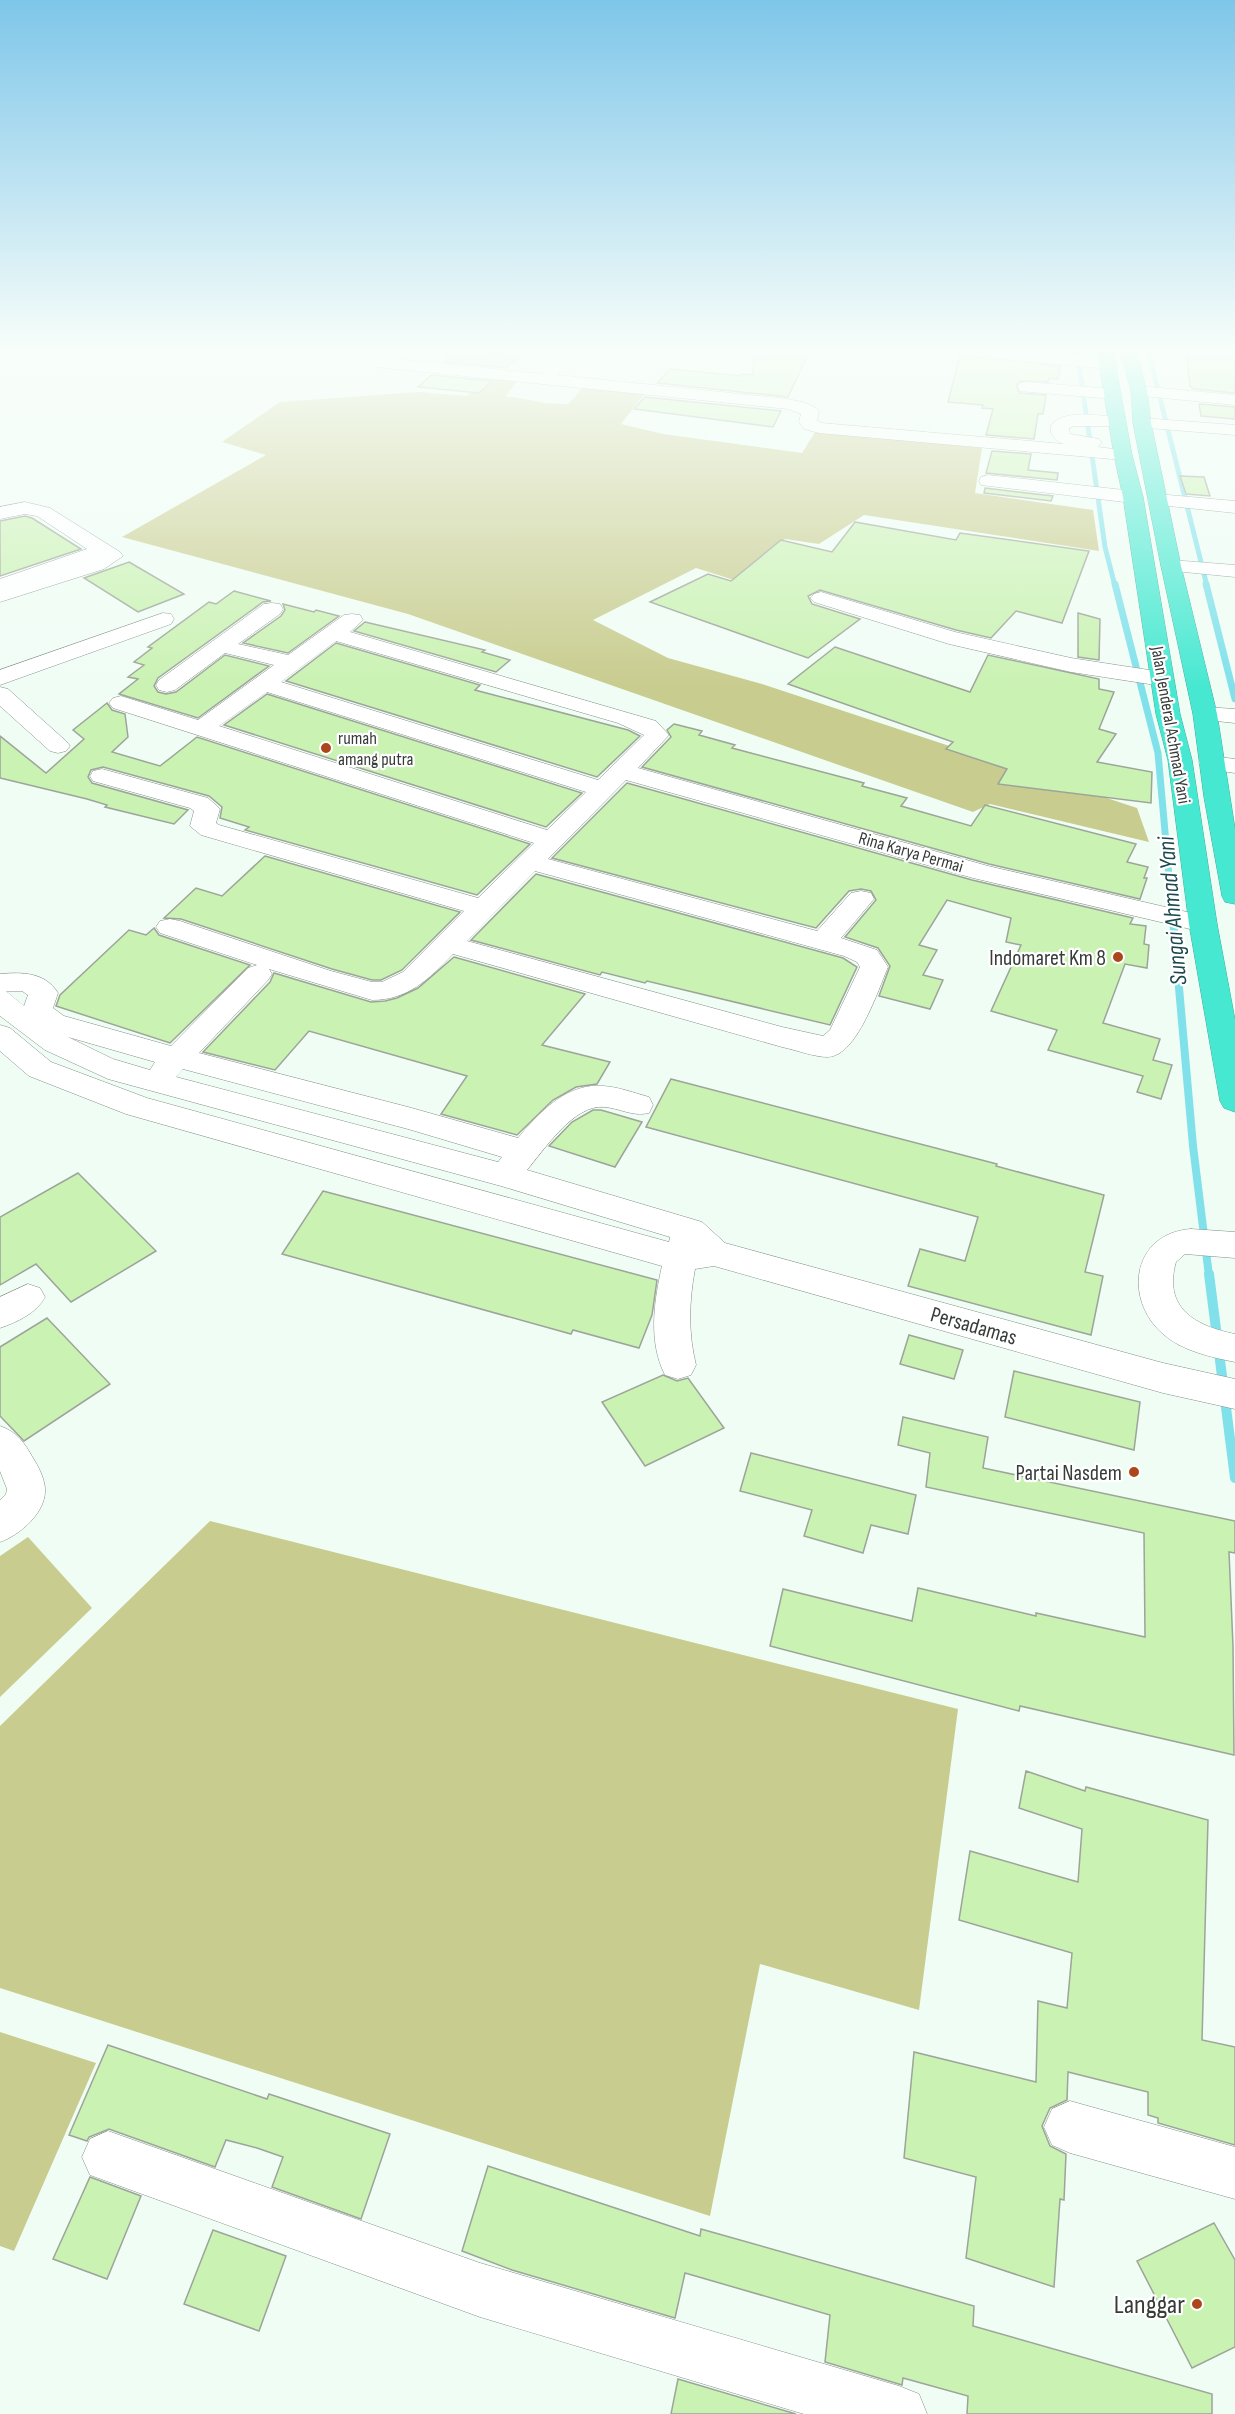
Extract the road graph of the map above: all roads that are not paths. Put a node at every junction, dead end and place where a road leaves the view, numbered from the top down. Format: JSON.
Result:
{"nodes":[{"id":1,"x":1125,"y":463,"type":"edge"},
{"id":2,"x":1154,"y":463,"type":"edge"},
{"id":3,"x":988,"y":480,"type":"dead end"},
{"id":4,"x":1133,"y":497,"type":"junction"},
{"id":5,"x":1157,"y":500,"type":"junction"},
{"id":6,"x":1235,"y":507,"type":"edge"},
{"id":7,"x":0,"y":513,"type":"edge"},
{"id":8,"x":103,"y":550,"type":"junction"},
{"id":9,"x":1171,"y":566,"type":"junction"},
{"id":10,"x":1235,"y":571,"type":"edge"},
{"id":11,"x":0,"y":586,"type":"edge"},
{"id":12,"x":0,"y":596,"type":"edge"},
{"id":13,"x":821,"y":598,"type":"dead end"},
{"id":14,"x":272,"y":609,"type":"dead end"},
{"id":15,"x":163,"y":619,"type":"dead end"},
{"id":16,"x":221,"y":646,"type":"junction"},
{"id":17,"x":293,"y":663,"type":"junction"},
{"id":18,"x":0,"y":678,"type":"edge"},
{"id":19,"x":1162,"y":679,"type":"junction"},
{"id":20,"x":265,"y":684,"type":"junction"},
{"id":21,"x":167,"y":685,"type":"dead end"},
{"id":22,"x":0,"y":694,"type":"edge"},
{"id":23,"x":121,"y":702,"type":"dead end"},
{"id":24,"x":1205,"y":714,"type":"junction"},
{"id":25,"x":1235,"y":716,"type":"edge"},
{"id":26,"x":203,"y":727,"type":"junction"},
{"id":27,"x":58,"y":746,"type":"dead end"},
{"id":28,"x":1211,"y":763,"type":"junction"},
{"id":29,"x":1235,"y":766,"type":"edge"},
{"id":30,"x":102,"y":776,"type":"dead end"},
{"id":31,"x":612,"y":780,"type":"junction"},
{"id":32,"x":1225,"y":800,"type":"edge"},
{"id":33,"x":552,"y":840,"type":"junction"},
{"id":34,"x":530,"y":862,"type":"junction"},
{"id":35,"x":1235,"y":896,"type":"edge"},
{"id":36,"x":861,"y":899,"type":"dead end"},
{"id":37,"x":482,"y":908,"type":"junction"},
{"id":38,"x":1203,"y":924,"type":"junction"},
{"id":39,"x":170,"y":927,"type":"dead end"},
{"id":40,"x":823,"y":940,"type":"junction"},
{"id":41,"x":447,"y":944,"type":"junction"},
{"id":42,"x":258,"y":974,"type":"dead end"},
{"id":43,"x":0,"y":983,"type":"edge"},
{"id":44,"x":0,"y":999,"type":"edge"},
{"id":45,"x":0,"y":1035,"type":"edge"},
{"id":46,"x":1232,"y":1056,"type":"edge"},
{"id":47,"x":175,"y":1058,"type":"junction"},
{"id":48,"x":155,"y":1082,"type":"junction"},
{"id":49,"x":277,"y":1083,"type":"junction"},
{"id":50,"x":1235,"y":1101,"type":"edge"},
{"id":51,"x":639,"y":1105,"type":"dead end"},
{"id":52,"x":258,"y":1110,"type":"junction"},
{"id":53,"x":515,"y":1164,"type":"junction"},
{"id":54,"x":1235,"y":1245,"type":"edge"},
{"id":55,"x":694,"y":1247,"type":"junction"},
{"id":56,"x":1235,"y":1348,"type":"edge"},
{"id":57,"x":678,"y":1365,"type":"dead end"},
{"id":58,"x":1235,"y":1394,"type":"edge"},
{"id":59,"x":8,"y":1453,"type":"edge"},
{"id":60,"x":0,"y":1525,"type":"edge"},
{"id":61,"x":1070,"y":2127,"type":"dead end"},
{"id":62,"x":108,"y":2157,"type":"dead end"},
{"id":63,"x":1235,"y":2173,"type":"edge"},
{"id":64,"x":899,"y":2414,"type":"edge"}],
"edges":[{"from":1,"to":4,"type":"highway","name":"Jalan Jenderal Achmad Yani"},
{"from":2,"to":5,"type":"highway","name":"Jalan Jenderal Achmad Yani"},
{"from":3,"to":4,"type":"street"},
{"from":4,"to":19,"type":"highway","name":"Jalan Jenderal Achmad Yani"},
{"from":5,"to":6,"type":"street"},
{"from":5,"to":9,"type":"highway","name":"Jalan Jenderal Achmad Yani"},
{"from":7,"to":8,"type":"street"},
{"from":8,"to":11,"type":"street"},
{"from":8,"to":12,"type":"street"},
{"from":9,"to":10,"type":"street"},
{"from":9,"to":24,"type":"highway","name":"Jalan Jenderal Achmad Yani"},
{"from":13,"to":19,"type":"street"},
{"from":14,"to":16,"type":"street"},
{"from":15,"to":18,"type":"street"},
{"from":16,"to":17,"type":"street"},
{"from":16,"to":21,"type":"street"},
{"from":17,"to":20,"type":"street"},
{"from":17,"to":31,"type":"street"},
{"from":19,"to":38,"type":"highway","name":"Jalan Jenderal Achmad Yani"},
{"from":20,"to":26,"type":"street"},
{"from":20,"to":31,"type":"street","name":"Rina Karya Permai"},
{"from":22,"to":27,"type":"street"},
{"from":23,"to":26,"type":"street"},
{"from":24,"to":25,"type":"street"},
{"from":24,"to":28,"type":"highway","name":"Jalan Jenderal Achmad Yani"},
{"from":26,"to":33,"type":"street"},
{"from":28,"to":29,"type":"street"},
{"from":28,"to":32,"type":"highway","name":"Jalan Jenderal Achmad Yani"},
{"from":30,"to":37,"type":"street"},
{"from":31,"to":33,"type":"street"},
{"from":31,"to":38,"type":"street","name":"Rina Karya Permai"},
{"from":32,"to":35,"type":"highway","name":"Jalan Jenderal Achmad Yani"},
{"from":33,"to":34,"type":"street"},
{"from":34,"to":37,"type":"street"},
{"from":34,"to":40,"type":"street"},
{"from":36,"to":40,"type":"street"},
{"from":37,"to":41,"type":"street"},
{"from":38,"to":46,"type":"highway","name":"Jalan Jenderal Achmad Yani"},
{"from":39,"to":41,"type":"street"},
{"from":40,"to":41,"type":"street"},
{"from":42,"to":47,"type":"street"},
{"from":43,"to":47,"type":"street"},
{"from":44,"to":48,"type":"street"},
{"from":45,"to":55,"type":"street"},
{"from":46,"to":50,"type":"highway","name":"Jalan Jenderal Achmad Yani"},
{"from":47,"to":48,"type":"street"},
{"from":47,"to":49,"type":"street"},
{"from":48,"to":52,"type":"street"},
{"from":49,"to":52,"type":"street"},
{"from":49,"to":53,"type":"street"},
{"from":51,"to":53,"type":"street"},
{"from":52,"to":53,"type":"street"},
{"from":53,"to":55,"type":"street"},
{"from":54,"to":56,"type":"street"},
{"from":55,"to":57,"type":"street"},
{"from":55,"to":58,"type":"street","name":"Persadamas"},
{"from":59,"to":60,"type":"street"},
{"from":61,"to":63,"type":"street"},
{"from":62,"to":64,"type":"street"}]}
